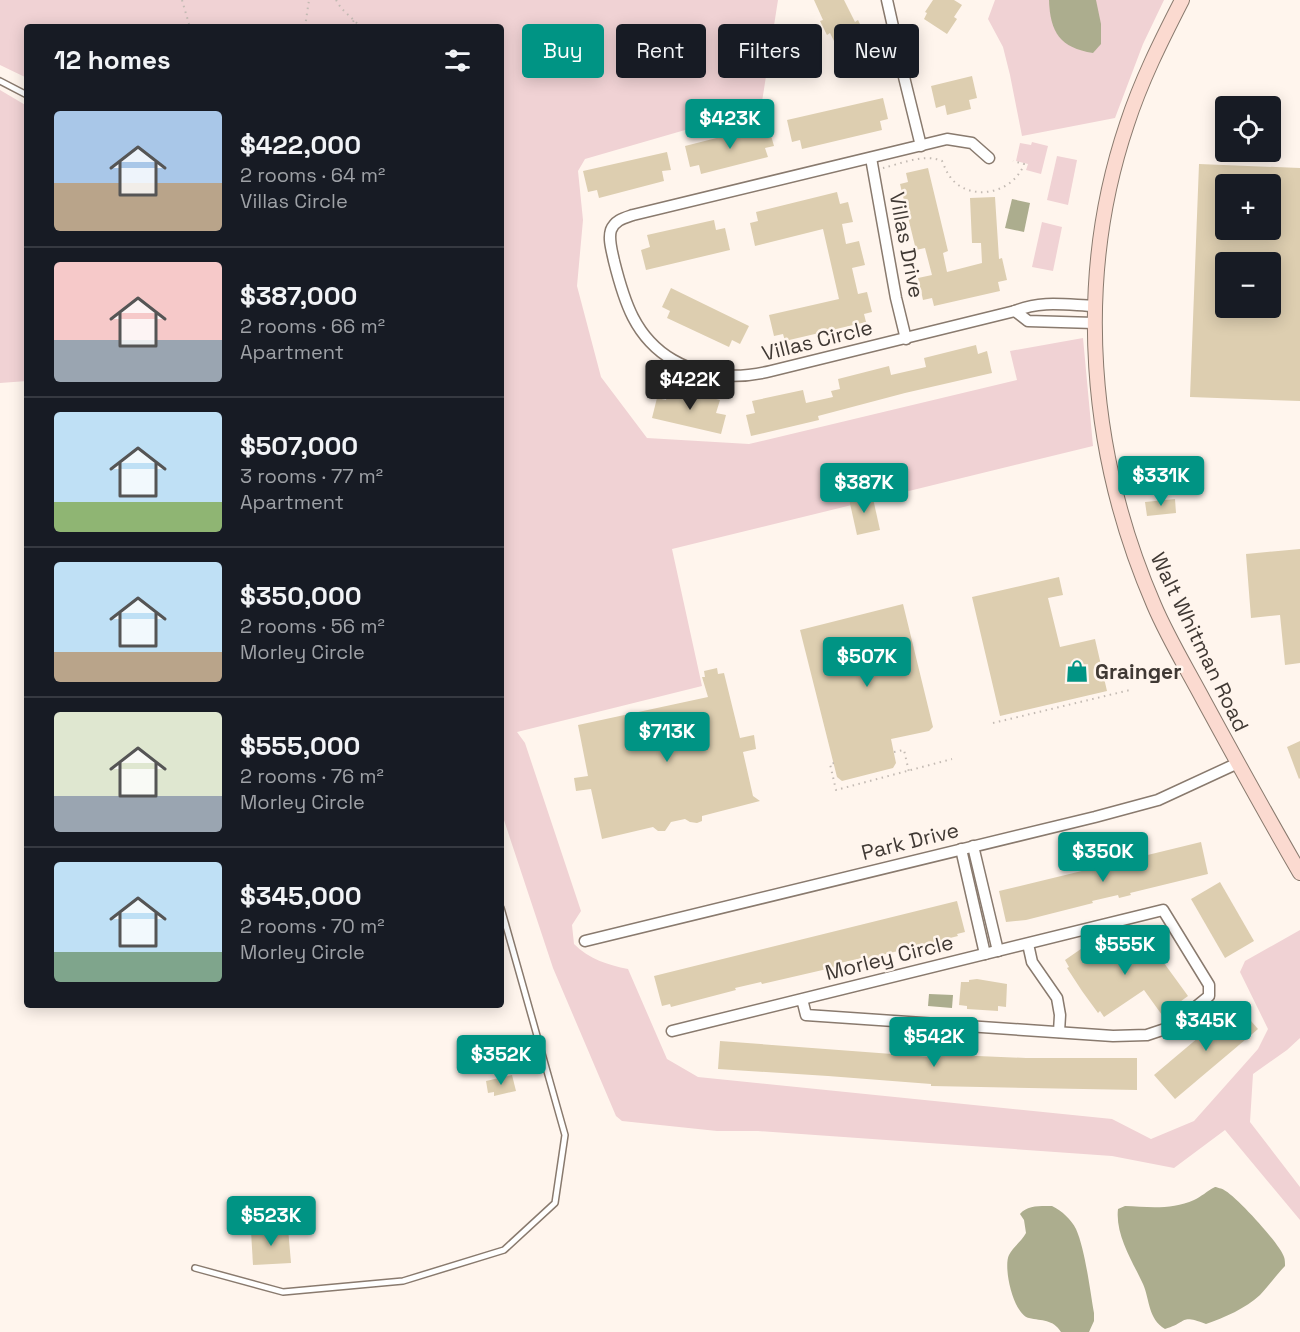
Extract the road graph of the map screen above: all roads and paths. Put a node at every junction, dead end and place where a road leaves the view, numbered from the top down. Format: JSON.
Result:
{"nodes":[{"id":1,"x":182,"y":0,"type":"edge"},
{"id":2,"x":309,"y":0,"type":"edge"},
{"id":3,"x":336,"y":0,"type":"edge"},
{"id":4,"x":886,"y":0,"type":"edge"},
{"id":5,"x":1182,"y":0,"type":"edge"},
{"id":6,"x":354,"y":20,"type":"junction"},
{"id":7,"x":189,"y":24,"type":"edge"},
{"id":8,"x":305,"y":24,"type":"edge"},
{"id":9,"x":352,"y":24,"type":"edge"},
{"id":10,"x":358,"y":24,"type":"edge"},
{"id":11,"x":892,"y":24,"type":"edge"},
{"id":12,"x":904,"y":78,"type":"edge"},
{"id":13,"x":0,"y":81,"type":"edge"},
{"id":14,"x":24,"y":93,"type":"edge"},
{"id":15,"x":921,"y":146,"type":"junction"},
{"id":16,"x":871,"y":158,"type":"junction"},
{"id":17,"x":989,"y":158,"type":"dead end"},
{"id":18,"x":1013,"y":161,"type":"dead end"},
{"id":19,"x":883,"y":168,"type":"dead end"},
{"id":20,"x":1095,"y":306,"type":"junction"},
{"id":21,"x":1015,"y":311,"type":"junction"},
{"id":22,"x":1094,"y":323,"type":"junction"},
{"id":23,"x":906,"y":339,"type":"junction"},
{"id":24,"x":1130,"y":690,"type":"dead end"},
{"id":25,"x":993,"y":723,"type":"dead end"},
{"id":26,"x":894,"y":752,"type":"dead end"},
{"id":27,"x":952,"y":759,"type":"dead end"},
{"id":28,"x":834,"y":763,"type":"dead end"},
{"id":29,"x":1238,"y":763,"type":"junction"},
{"id":30,"x":909,"y":772,"type":"junction"},
{"id":31,"x":973,"y":846,"type":"junction"},
{"id":32,"x":961,"y":849,"type":"junction"},
{"id":33,"x":1300,"y":873,"type":"edge"},
{"id":34,"x":504,"y":919,"type":"edge"},
{"id":35,"x":585,"y":941,"type":"dead end"},
{"id":36,"x":1028,"y":944,"type":"junction"},
{"id":37,"x":998,"y":951,"type":"junction"},
{"id":38,"x":985,"y":954,"type":"junction"},
{"id":39,"x":802,"y":999,"type":"junction"},
{"id":40,"x":672,"y":1031,"type":"dead end"},
{"id":41,"x":1059,"y":1032,"type":"junction"},
{"id":42,"x":195,"y":1268,"type":"dead end"}],
"edges":[{"from":1,"to":7,"type":"path"},
{"from":2,"to":8,"type":"path"},
{"from":3,"to":6,"type":"path"},
{"from":4,"to":11,"type":"street"},
{"from":5,"to":20,"type":"main road","name":"Walt Whitman Road"},
{"from":6,"to":9,"type":"path"},
{"from":6,"to":10,"type":"path"},
{"from":12,"to":15,"type":"street"},
{"from":13,"to":14,"type":"lane"},
{"from":15,"to":16,"type":"street","name":"Villas Circle"},
{"from":15,"to":17,"type":"street","name":"Villas Circle"},
{"from":16,"to":23,"type":"street","name":"Villas Drive"},
{"from":16,"to":23,"type":"street","name":"Villas Circle"},
{"from":18,"to":19,"type":"path"},
{"from":20,"to":21,"type":"street","name":"Villas Circle"},
{"from":20,"to":22,"type":"main road","name":"Walt Whitman Road"},
{"from":21,"to":22,"type":"street"},
{"from":21,"to":23,"type":"street","name":"Villas Circle"},
{"from":22,"to":29,"type":"main road","name":"Walt Whitman Road"},
{"from":24,"to":25,"type":"path"},
{"from":26,"to":30,"type":"path"},
{"from":27,"to":30,"type":"path"},
{"from":28,"to":30,"type":"path"},
{"from":29,"to":31,"type":"street","name":"Park Drive"},
{"from":29,"to":33,"type":"main road","name":"Walt Whitman Road"},
{"from":31,"to":32,"type":"street","name":"Park Drive"},
{"from":31,"to":37,"type":"street"},
{"from":32,"to":35,"type":"street","name":"Park Drive"},
{"from":32,"to":38,"type":"street","name":"Morley Circle"},
{"from":34,"to":42,"type":"lane"},
{"from":36,"to":37,"type":"street","name":"Morley Circle"},
{"from":36,"to":41,"type":"street"},
{"from":36,"to":41,"type":"street","name":"Morley Circle"},
{"from":37,"to":38,"type":"street","name":"Morley Circle"},
{"from":38,"to":39,"type":"street","name":"Morley Circle"},
{"from":39,"to":40,"type":"street","name":"Morley Circle"},
{"from":39,"to":41,"type":"street","name":"Morley Circle"}]}
